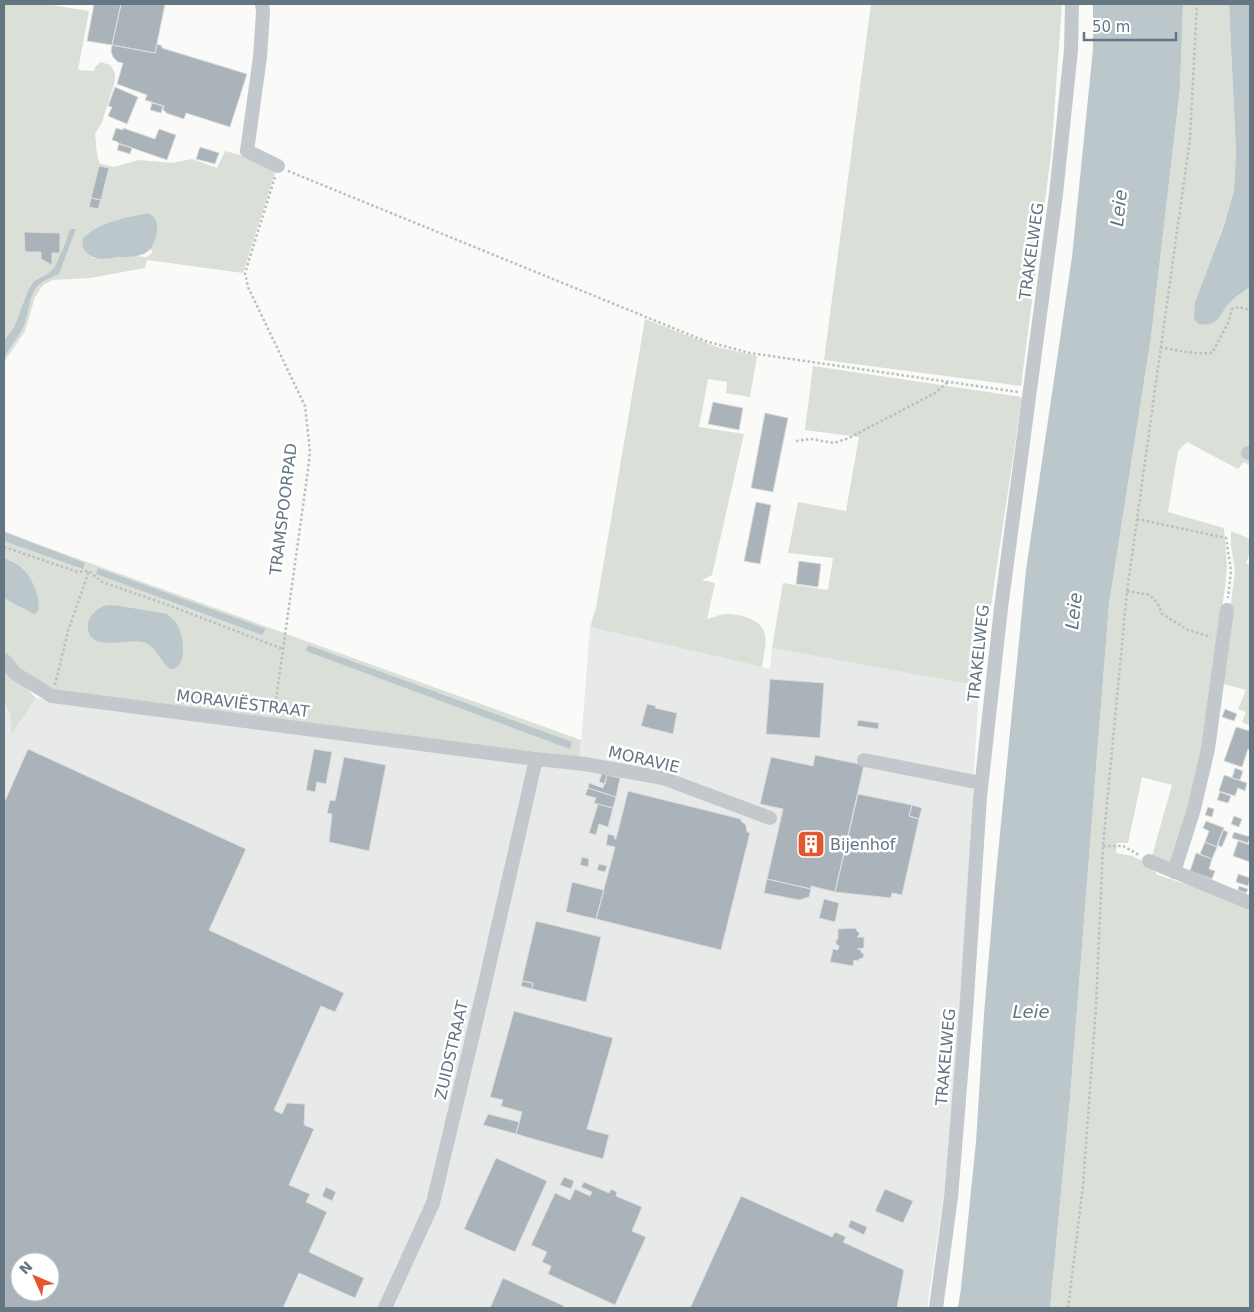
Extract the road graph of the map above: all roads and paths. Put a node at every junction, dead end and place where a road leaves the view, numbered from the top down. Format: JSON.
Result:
{"nodes":[{"id":1,"x":262,"y":4,"type":"edge"},
{"id":2,"x":1072,"y":4,"type":"edge"},
{"id":3,"x":1197,"y":4,"type":"edge"},
{"id":4,"x":278,"y":166,"type":"joint"},
{"id":5,"x":296,"y":174,"type":"dead end"},
{"id":6,"x":1250,"y":310,"type":"edge"},
{"id":7,"x":1160,"y":347,"type":"junction"},
{"id":8,"x":948,"y":382,"type":"junction"},
{"id":9,"x":1029,"y":394,"type":"junction"},
{"id":10,"x":796,"y":441,"type":"dead end"},
{"id":11,"x":1137,"y":519,"type":"junction"},
{"id":12,"x":4,"y":547,"type":"edge"},
{"id":13,"x":89,"y":571,"type":"junction"},
{"id":14,"x":1127,"y":591,"type":"junction"},
{"id":15,"x":1227,"y":610,"type":"joint"},
{"id":16,"x":283,"y":649,"type":"junction"},
{"id":17,"x":1222,"y":649,"type":"junction"},
{"id":18,"x":4,"y":660,"type":"edge"},
{"id":19,"x":52,"y":696,"type":"junction"},
{"id":20,"x":273,"y":725,"type":"junction"},
{"id":21,"x":490,"y":753,"type":"joint"},
{"id":22,"x":536,"y":759,"type":"junction"},
{"id":23,"x":864,"y":760,"type":"dead end"},
{"id":24,"x":981,"y":782,"type":"junction"},
{"id":25,"x":770,"y":818,"type":"dead end"},
{"id":26,"x":1103,"y":846,"type":"junction"},
{"id":27,"x":1148,"y":861,"type":"joint"},
{"id":28,"x":1174,"y":872,"type":"junction"},
{"id":29,"x":1250,"y":903,"type":"edge"},
{"id":30,"x":385,"y":1308,"type":"edge"},
{"id":31,"x":936,"y":1308,"type":"edge"},
{"id":32,"x":1068,"y":1308,"type":"edge"}],
"edges":[{"from":1,"to":4,"type":"street"},
{"from":2,"to":9,"type":"street","name":"TRAKELWEG"},
{"from":3,"to":7,"type":"path"},
{"from":4,"to":16,"type":"path","name":"TRAMSPOORPAD"},
{"from":5,"to":8,"type":"path"},
{"from":6,"to":7,"type":"path"},
{"from":7,"to":11,"type":"path"},
{"from":8,"to":9,"type":"path"},
{"from":8,"to":10,"type":"path"},
{"from":9,"to":24,"type":"street","name":"TRAKELWEG"},
{"from":11,"to":14,"type":"path"},
{"from":11,"to":15,"type":"path"},
{"from":12,"to":13,"type":"path"},
{"from":13,"to":16,"type":"path"},
{"from":13,"to":19,"type":"path"},
{"from":14,"to":17,"type":"path"},
{"from":14,"to":26,"type":"path"},
{"from":15,"to":17,"type":"street"},
{"from":16,"to":20,"type":"path","name":"TRAMSPOORPAD"},
{"from":17,"to":28,"type":"street"},
{"from":18,"to":19,"type":"street","name":"MORAVIËSTRAAT"},
{"from":19,"to":20,"type":"street","name":"MORAVIËSTRAAT"},
{"from":20,"to":21,"type":"street","name":"MORAVIËSTRAAT"},
{"from":21,"to":22,"type":"street","name":"MORAVIE"},
{"from":22,"to":25,"type":"street","name":"MORAVIE"},
{"from":22,"to":30,"type":"street","name":"ZUIDSTRAAT"},
{"from":23,"to":24,"type":"street"},
{"from":24,"to":31,"type":"street","name":"TRAKELWEG"},
{"from":26,"to":27,"type":"path"},
{"from":26,"to":32,"type":"path"},
{"from":27,"to":28,"type":"street"},
{"from":28,"to":29,"type":"street"}]}
